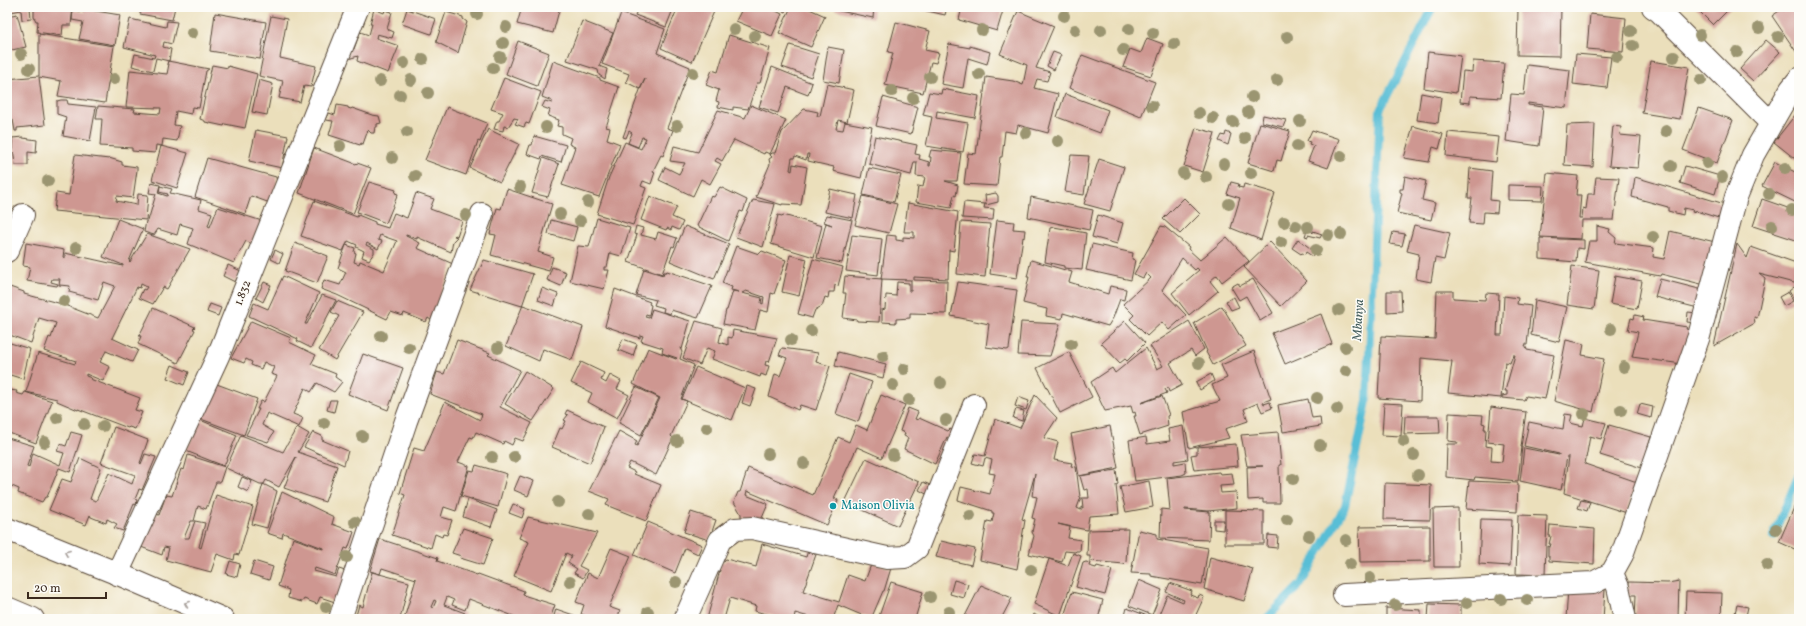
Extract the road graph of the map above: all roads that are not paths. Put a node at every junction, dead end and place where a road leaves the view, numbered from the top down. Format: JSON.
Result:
{"nodes":[{"id":1,"x":1653,"y":7,"type":"edge"},
{"id":2,"x":355,"y":8,"type":"edge"},
{"id":3,"x":1799,"y":79,"type":"edge"},
{"id":4,"x":1771,"y":123,"type":"junction"},
{"id":5,"x":482,"y":214,"type":"dead end"},
{"id":6,"x":23,"y":215,"type":"dead end"},
{"id":7,"x":7,"y":250,"type":"edge"},
{"id":8,"x":974,"y":405,"type":"dead end"},
{"id":9,"x":7,"y":529,"type":"edge"},
{"id":10,"x":1612,"y":573,"type":"junction"},
{"id":11,"x":118,"y":574,"type":"junction"},
{"id":12,"x":1344,"y":595,"type":"dead end"},
{"id":13,"x":7,"y":608,"type":"edge"},
{"id":14,"x":33,"y":619,"type":"edge"},
{"id":15,"x":223,"y":619,"type":"edge"},
{"id":16,"x":340,"y":619,"type":"edge"},
{"id":17,"x":685,"y":619,"type":"edge"},
{"id":18,"x":1625,"y":619,"type":"edge"}],
"edges":[{"from":1,"to":4,"type":"street"},
{"from":2,"to":11,"type":"street","name":"1.832"},
{"from":3,"to":4,"type":"street"},
{"from":4,"to":10,"type":"street"},
{"from":5,"to":16,"type":"street"},
{"from":6,"to":7,"type":"street"},
{"from":8,"to":17,"type":"street"},
{"from":11,"to":9,"type":"street","one_way":true},
{"from":10,"to":12,"type":"street"},
{"from":10,"to":18,"type":"street"},
{"from":15,"to":11,"type":"street","one_way":true},
{"from":13,"to":14,"type":"street"}]}
